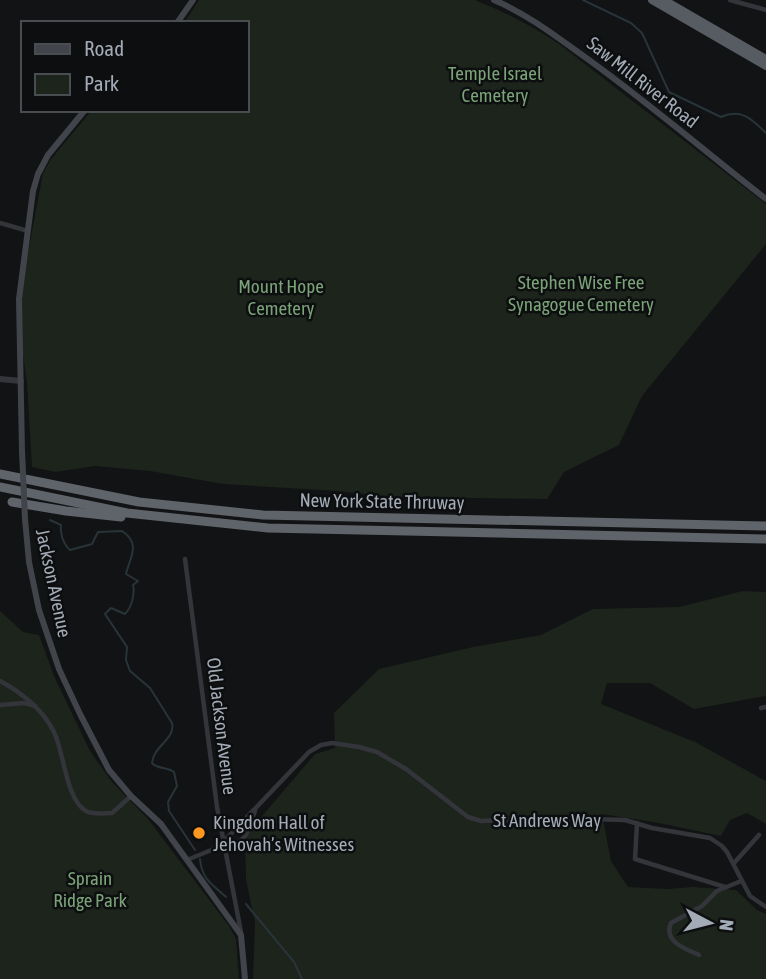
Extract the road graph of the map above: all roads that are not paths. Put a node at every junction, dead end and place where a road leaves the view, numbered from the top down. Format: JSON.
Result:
{"nodes":[{"id":1,"x":193,"y":0,"type":"edge"},
{"id":2,"x":494,"y":0,"type":"edge"},
{"id":3,"x":652,"y":0,"type":"edge"},
{"id":4,"x":664,"y":0,"type":"edge"},
{"id":5,"x":730,"y":0,"type":"edge"},
{"id":6,"x":766,"y":10,"type":"edge"},
{"id":7,"x":178,"y":21,"type":"edge"},
{"id":8,"x":766,"y":59,"type":"edge"},
{"id":9,"x":766,"y":66,"type":"edge"},
{"id":10,"x":83,"y":112,"type":"edge"},
{"id":11,"x":766,"y":199,"type":"edge"},
{"id":12,"x":0,"y":223,"type":"edge"},
{"id":13,"x":28,"y":231,"type":"junction"},
{"id":14,"x":0,"y":379,"type":"edge"},
{"id":15,"x":21,"y":381,"type":"junction"},
{"id":16,"x":0,"y":474,"type":"edge"},
{"id":17,"x":0,"y":487,"type":"edge"},
{"id":18,"x":12,"y":502,"type":"dead end"},
{"id":19,"x":180,"y":520,"type":"junction"},
{"id":20,"x":766,"y":526,"type":"edge"},
{"id":21,"x":766,"y":539,"type":"edge"},
{"id":22,"x":185,"y":559,"type":"dead end"},
{"id":23,"x":0,"y":681,"type":"edge"},
{"id":24,"x":12,"y":687,"type":"junction"},
{"id":25,"x":9,"y":703,"type":"junction"},
{"id":26,"x":0,"y":705,"type":"edge"},
{"id":27,"x":36,"y":706,"type":"junction"},
{"id":28,"x":131,"y":796,"type":"junction"},
{"id":29,"x":256,"y":810,"type":"junction"},
{"id":30,"x":637,"y":823,"type":"junction"},
{"id":31,"x":239,"y":825,"type":"junction"},
{"id":32,"x":246,"y":831,"type":"junction"},
{"id":33,"x":232,"y":834,"type":"junction"},
{"id":34,"x":759,"y":835,"type":"dead end"},
{"id":35,"x":237,"y":841,"type":"junction"},
{"id":36,"x":224,"y":845,"type":"junction"},
{"id":37,"x":187,"y":860,"type":"junction"},
{"id":38,"x":734,"y":863,"type":"junction"},
{"id":39,"x":741,"y":881,"type":"junction"},
{"id":40,"x":726,"y":887,"type":"junction"},
{"id":41,"x":766,"y":907,"type":"edge"},
{"id":42,"x":241,"y":935,"type":"junction"},
{"id":43,"x":699,"y":955,"type":"dead end"},
{"id":44,"x":245,"y":979,"type":"edge"}],
"edges":[{"from":1,"to":7,"type":"main road"},
{"from":2,"to":11,"type":"main road","name":"Saw Mill River Road"},
{"from":3,"to":9,"type":"highway"},
{"from":4,"to":8,"type":"highway"},
{"from":5,"to":6,"type":"street"},
{"from":10,"to":13,"type":"main road","name":"Jackson Avenue"},
{"from":12,"to":13,"type":"street"},
{"from":13,"to":15,"type":"main road","name":"Jackson Avenue"},
{"from":14,"to":15,"type":"street"},
{"from":15,"to":28,"type":"main road","name":"Jackson Avenue","bridge":true},
{"from":16,"to":20,"type":"highway","name":"New York State Thruway"},
{"from":17,"to":19,"type":"highway","name":"New York State Thruway"},
{"from":18,"to":19,"type":"highway"},
{"from":19,"to":21,"type":"highway","name":"New York State Thruway"},
{"from":22,"to":36,"type":"street","name":"Old Jackson Avenue"},
{"from":23,"to":24,"type":"street"},
{"from":24,"to":25,"type":"street"},
{"from":24,"to":27,"type":"street"},
{"from":25,"to":26,"type":"street"},
{"from":25,"to":27,"type":"street"},
{"from":27,"to":28,"type":"street"},
{"from":28,"to":37,"type":"main road","name":"Jackson Avenue"},
{"from":29,"to":30,"type":"street","name":"St Andrews Way"},
{"from":29,"to":31,"type":"street","name":"St Andrews Way"},
{"from":29,"to":32,"type":"street","name":"St Andrews Way"},
{"from":30,"to":38,"type":"street","name":"St Andrews Way"},
{"from":30,"to":40,"type":"street"},
{"from":31,"to":32,"type":"street"},
{"from":31,"to":33,"type":"street","name":"St Andrews Way"},
{"from":32,"to":35,"type":"street","name":"St Andrews Way"},
{"from":33,"to":35,"type":"street"},
{"from":33,"to":36,"type":"street","name":"St Andrews Way"},
{"from":34,"to":38,"type":"street"},
{"from":35,"to":36,"type":"street"},
{"from":36,"to":37,"type":"street"},
{"from":36,"to":42,"type":"street","name":"Old Jackson Avenue"},
{"from":37,"to":42,"type":"main road","name":"Jackson Avenue"},
{"from":38,"to":39,"type":"street","name":"St Andrews Way"},
{"from":39,"to":40,"type":"street"},
{"from":39,"to":41,"type":"street","name":"St Andrews Way"},
{"from":40,"to":43,"type":"street"},
{"from":42,"to":44,"type":"main road","name":"Old Jackson Avenue"}]}
